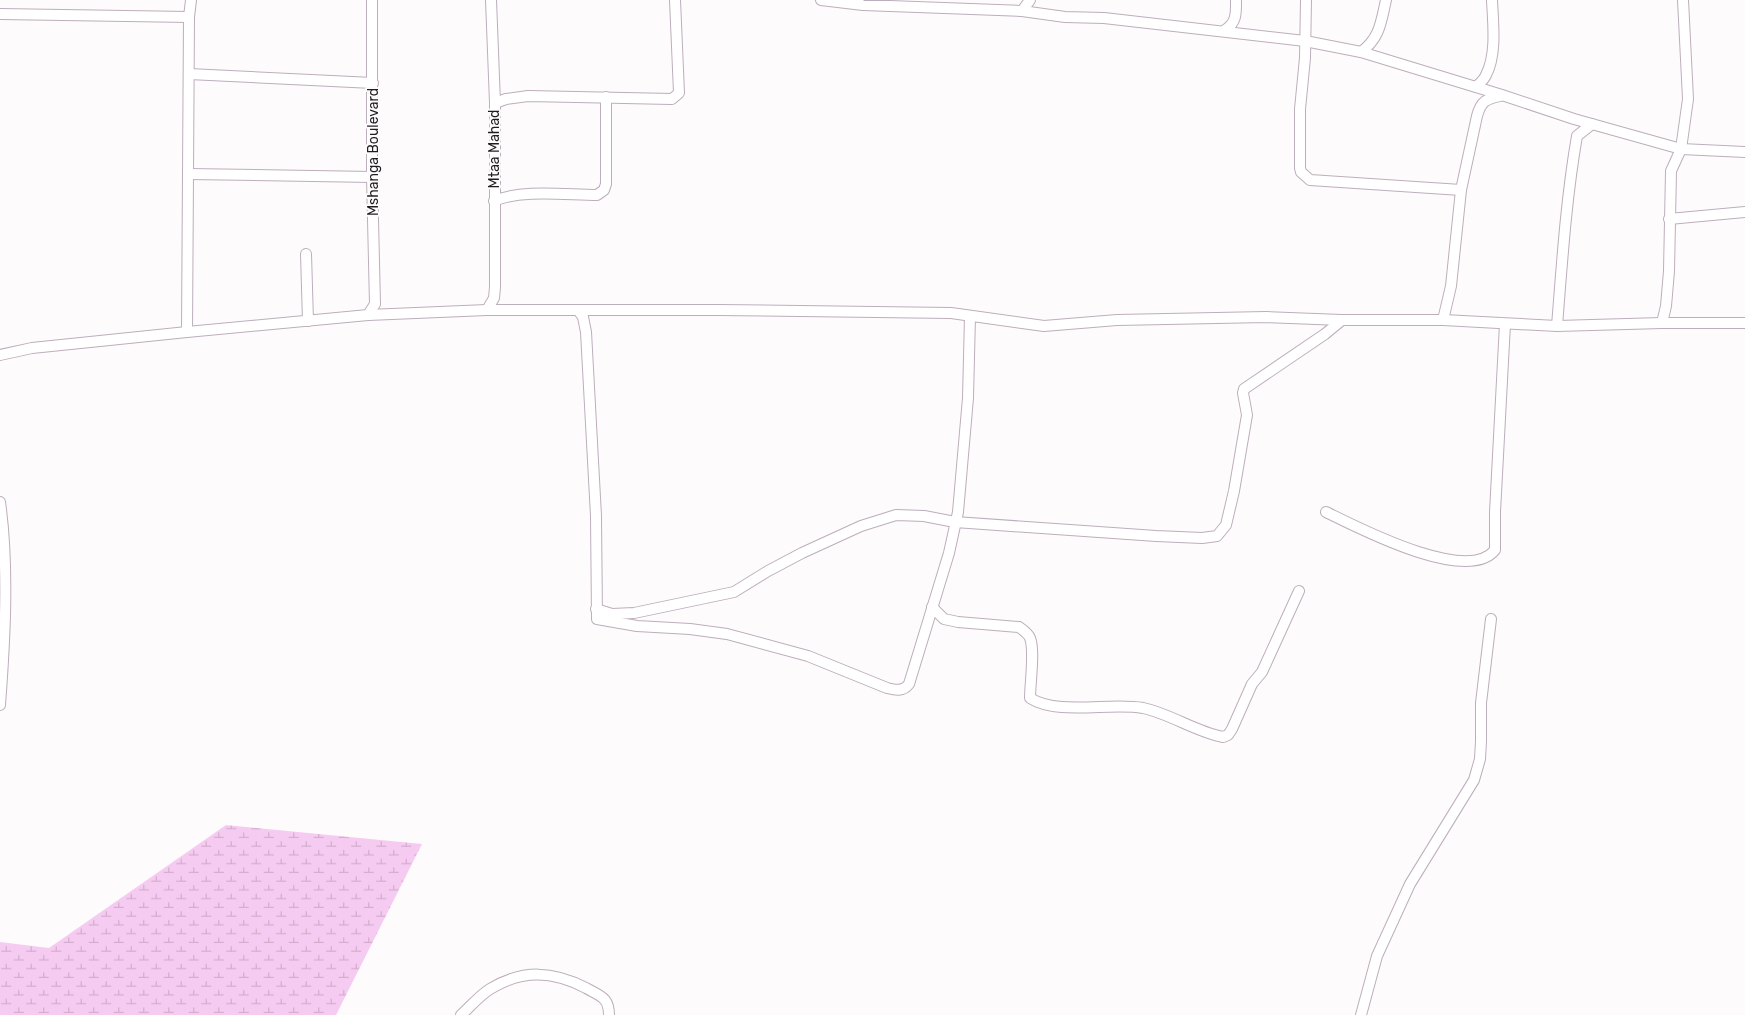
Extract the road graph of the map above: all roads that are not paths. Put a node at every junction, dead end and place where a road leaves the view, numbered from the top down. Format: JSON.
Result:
{"nodes":[{"id":1,"x":191,"y":0,"type":"edge"},
{"id":2,"x":372,"y":0,"type":"edge"},
{"id":3,"x":491,"y":0,"type":"edge"},
{"id":4,"x":675,"y":0,"type":"edge"},
{"id":5,"x":822,"y":0,"type":"edge"},
{"id":6,"x":1030,"y":0,"type":"edge"},
{"id":7,"x":1236,"y":0,"type":"edge"},
{"id":8,"x":1306,"y":0,"type":"edge"},
{"id":9,"x":1386,"y":0,"type":"edge"},
{"id":10,"x":1492,"y":0,"type":"edge"},
{"id":11,"x":1683,"y":0,"type":"edge"},
{"id":12,"x":940,"y":3,"type":"edge"},
{"id":13,"x":1022,"y":11,"type":"junction"},
{"id":14,"x":0,"y":14,"type":"edge"},
{"id":15,"x":1236,"y":16,"type":"junction"},
{"id":16,"x":189,"y":17,"type":"junction"},
{"id":17,"x":1225,"y":30,"type":"junction"},
{"id":18,"x":1246,"y":34,"type":"junction"},
{"id":19,"x":1306,"y":41,"type":"junction"},
{"id":20,"x":1361,"y":52,"type":"junction"},
{"id":21,"x":188,"y":74,"type":"junction"},
{"id":22,"x":373,"y":83,"type":"junction"},
{"id":23,"x":1474,"y":87,"type":"junction"},
{"id":24,"x":1502,"y":95,"type":"junction"},
{"id":25,"x":606,"y":97,"type":"junction"},
{"id":26,"x":494,"y":104,"type":"junction"},
{"id":27,"x":1480,"y":106,"type":"junction"},
{"id":28,"x":1568,"y":118,"type":"junction"},
{"id":29,"x":1592,"y":124,"type":"junction"},
{"id":30,"x":1577,"y":136,"type":"junction"},
{"id":31,"x":1681,"y":148,"type":"junction"},
{"id":32,"x":1742,"y":154,"type":"edge"},
{"id":33,"x":188,"y":174,"type":"junction"},
{"id":34,"x":372,"y":177,"type":"junction"},
{"id":35,"x":1461,"y":190,"type":"junction"},
{"id":36,"x":494,"y":201,"type":"junction"},
{"id":37,"x":1745,"y":212,"type":"edge"},
{"id":38,"x":1669,"y":219,"type":"junction"},
{"id":39,"x":306,"y":254,"type":"dead end"},
{"id":40,"x":494,"y":298,"type":"junction"},
{"id":41,"x":375,"y":304,"type":"junction"},
{"id":42,"x":1446,"y":306,"type":"junction"},
{"id":43,"x":488,"y":310,"type":"junction"},
{"id":44,"x":505,"y":310,"type":"junction"},
{"id":45,"x":578,"y":310,"type":"junction"},
{"id":46,"x":388,"y":315,"type":"junction"},
{"id":47,"x":368,"y":316,"type":"junction"},
{"id":48,"x":970,"y":316,"type":"junction"},
{"id":49,"x":1342,"y":320,"type":"junction"},
{"id":50,"x":1443,"y":320,"type":"junction"},
{"id":51,"x":308,"y":321,"type":"junction"},
{"id":52,"x":1455,"y":321,"type":"junction"},
{"id":53,"x":1662,"y":323,"type":"junction"},
{"id":54,"x":1745,"y":323,"type":"edge"},
{"id":55,"x":1504,"y":324,"type":"junction"},
{"id":56,"x":1557,"y":326,"type":"junction"},
{"id":57,"x":187,"y":332,"type":"junction"},
{"id":58,"x":0,"y":354,"type":"edge"},
{"id":59,"x":0,"y":502,"type":"edge"},
{"id":60,"x":1326,"y":512,"type":"dead end"},
{"id":61,"x":944,"y":520,"type":"junction"},
{"id":62,"x":955,"y":522,"type":"junction"},
{"id":63,"x":953,"y":534,"type":"junction"},
{"id":64,"x":1299,"y":591,"type":"dead end"},
{"id":65,"x":932,"y":607,"type":"junction"},
{"id":66,"x":596,"y":609,"type":"junction"},
{"id":67,"x":944,"y":619,"type":"junction"},
{"id":68,"x":1491,"y":619,"type":"dead end"},
{"id":69,"x":927,"y":625,"type":"junction"},
{"id":70,"x":0,"y":704,"type":"edge"},
{"id":71,"x":460,"y":1015,"type":"edge"},
{"id":72,"x":609,"y":1015,"type":"edge"},
{"id":73,"x":1361,"y":1015,"type":"edge"}],
"edges":[{"from":1,"to":16,"type":"street"},
{"from":2,"to":22,"type":"street","name":"Mshanga Boulevard"},
{"from":3,"to":26,"type":"street","name":"Mtaa Mahad"},
{"from":4,"to":25,"type":"street"},
{"from":5,"to":12,"type":"street"},
{"from":6,"to":13,"type":"street"},
{"from":7,"to":15,"type":"street"},
{"from":8,"to":19,"type":"street"},
{"from":9,"to":20,"type":"street"},
{"from":10,"to":23,"type":"street"},
{"from":11,"to":31,"type":"street"},
{"from":12,"to":13,"type":"street"},
{"from":13,"to":17,"type":"street"},
{"from":14,"to":16,"type":"street"},
{"from":15,"to":17,"type":"street"},
{"from":15,"to":18,"type":"street"},
{"from":16,"to":21,"type":"street"},
{"from":17,"to":18,"type":"street"},
{"from":18,"to":19,"type":"street"},
{"from":19,"to":20,"type":"street"},
{"from":19,"to":35,"type":"street"},
{"from":20,"to":23,"type":"street"},
{"from":21,"to":22,"type":"street"},
{"from":21,"to":33,"type":"street"},
{"from":22,"to":34,"type":"street","name":"Mshanga Boulevard"},
{"from":23,"to":24,"type":"street"},
{"from":23,"to":27,"type":"street"},
{"from":24,"to":27,"type":"street"},
{"from":24,"to":28,"type":"street"},
{"from":25,"to":26,"type":"street"},
{"from":25,"to":36,"type":"street"},
{"from":26,"to":36,"type":"street","name":"Mtaa Mahad"},
{"from":27,"to":35,"type":"street"},
{"from":28,"to":29,"type":"street"},
{"from":28,"to":30,"type":"street"},
{"from":29,"to":30,"type":"street"},
{"from":29,"to":31,"type":"street"},
{"from":30,"to":56,"type":"street"},
{"from":31,"to":32,"type":"street"},
{"from":31,"to":38,"type":"street"},
{"from":33,"to":34,"type":"street"},
{"from":33,"to":57,"type":"street"},
{"from":34,"to":41,"type":"street","name":"Mshanga Boulevard"},
{"from":35,"to":42,"type":"street"},
{"from":36,"to":40,"type":"street","name":"Mtaa Mahad"},
{"from":37,"to":38,"type":"street"},
{"from":38,"to":53,"type":"street"},
{"from":39,"to":51,"type":"street"},
{"from":40,"to":43,"type":"street","name":"Mtaa Mahad"},
{"from":40,"to":44,"type":"street"},
{"from":41,"to":46,"type":"street"},
{"from":41,"to":47,"type":"street"},
{"from":42,"to":50,"type":"street"},
{"from":42,"to":52,"type":"street"},
{"from":43,"to":44,"type":"street"},
{"from":43,"to":46,"type":"street"},
{"from":44,"to":45,"type":"street"},
{"from":45,"to":48,"type":"street"},
{"from":45,"to":66,"type":"street"},
{"from":46,"to":47,"type":"street"},
{"from":47,"to":51,"type":"street"},
{"from":48,"to":49,"type":"street"},
{"from":48,"to":62,"type":"street"},
{"from":49,"to":50,"type":"street"},
{"from":49,"to":62,"type":"street"},
{"from":50,"to":52,"type":"street"},
{"from":51,"to":57,"type":"street"},
{"from":52,"to":55,"type":"street"},
{"from":53,"to":54,"type":"street"},
{"from":53,"to":56,"type":"street"},
{"from":55,"to":56,"type":"street"},
{"from":55,"to":60,"type":"street"},
{"from":57,"to":58,"type":"street"},
{"from":59,"to":70,"type":"street"},
{"from":61,"to":62,"type":"street"},
{"from":61,"to":63,"type":"street"},
{"from":61,"to":66,"type":"street"},
{"from":62,"to":63,"type":"street"},
{"from":63,"to":65,"type":"street"},
{"from":64,"to":67,"type":"street"},
{"from":65,"to":67,"type":"street"},
{"from":65,"to":69,"type":"street"},
{"from":66,"to":69,"type":"street"},
{"from":67,"to":69,"type":"street"},
{"from":68,"to":73,"type":"street"},
{"from":71,"to":72,"type":"street"}]}
